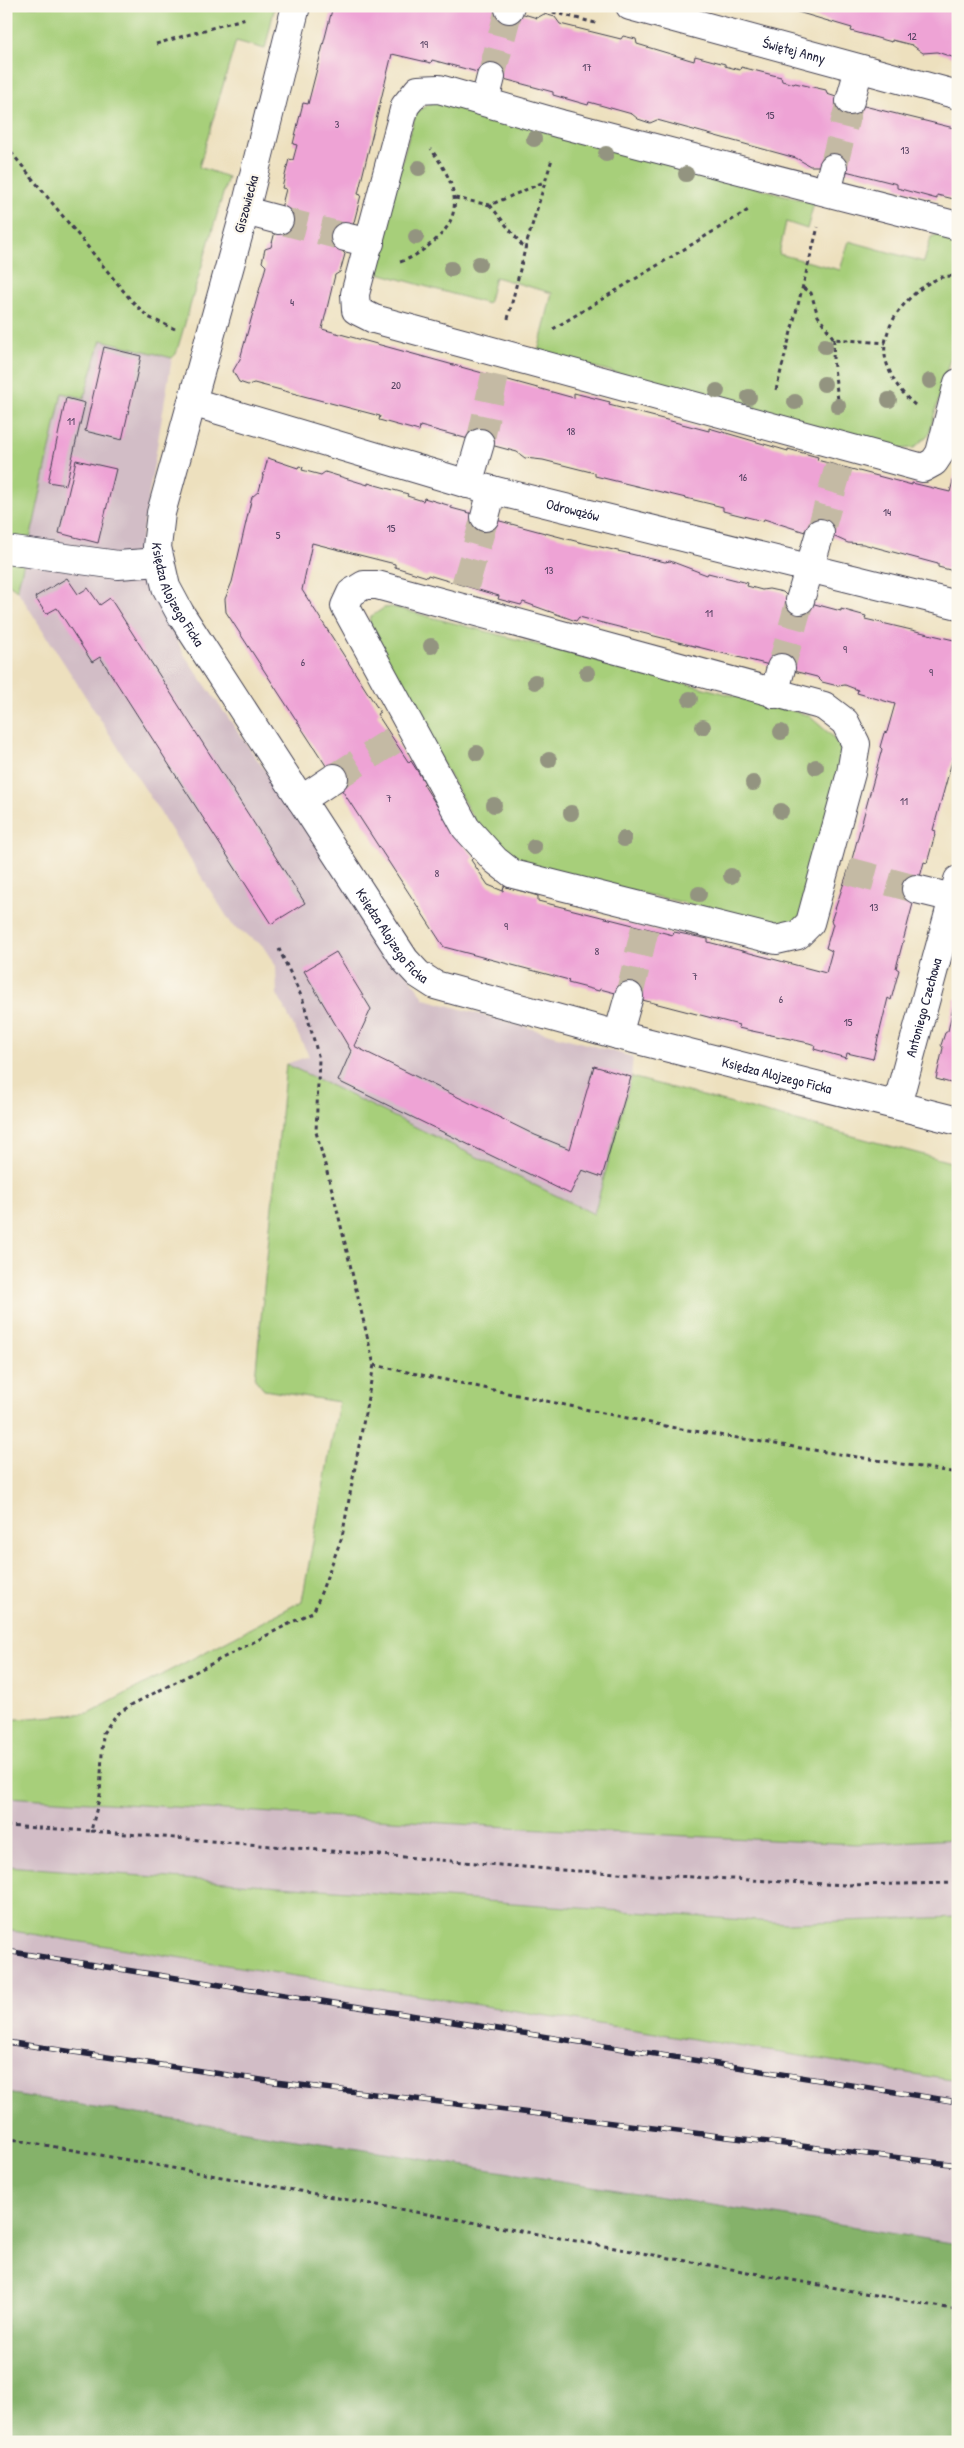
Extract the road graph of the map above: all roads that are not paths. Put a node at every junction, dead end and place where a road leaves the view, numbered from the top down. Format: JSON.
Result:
{"nodes":[{"id":1,"x":296,"y":6,"type":"edge"},
{"id":2,"x":630,"y":6,"type":"edge"},
{"id":3,"x":858,"y":69,"type":"junction"},
{"id":4,"x":956,"y":87,"type":"edge"},
{"id":5,"x":850,"y":101,"type":"tunnel mouth"},
{"id":6,"x":245,"y":211,"type":"junction"},
{"id":7,"x":279,"y":220,"type":"tunnel mouth"},
{"id":8,"x":958,"y":226,"type":"edge"},
{"id":9,"x":958,"y":384,"type":"edge"},
{"id":10,"x":192,"y":402,"type":"junction"},
{"id":11,"x":480,"y":443,"type":"tunnel mouth"},
{"id":12,"x":480,"y":487,"type":"junction"},
{"id":13,"x":485,"y":517,"type":"tunnel mouth"},
{"id":14,"x":820,"y":533,"type":"tunnel mouth"},
{"id":15,"x":6,"y":550,"type":"edge"},
{"id":16,"x":160,"y":562,"type":"junction"},
{"id":17,"x":809,"y":569,"type":"junction"},
{"id":18,"x":800,"y":600,"type":"tunnel mouth"},
{"id":19,"x":958,"y":605,"type":"edge"},
{"id":20,"x":334,"y":778,"type":"tunnel mouth"},
{"id":21,"x":301,"y":800,"type":"junction"},
{"id":22,"x":916,"y":889,"type":"tunnel mouth"},
{"id":23,"x":955,"y":889,"type":"edge"},
{"id":24,"x":648,"y":918,"type":"joint"},
{"id":25,"x":628,"y":996,"type":"tunnel mouth"},
{"id":26,"x":618,"y":1035,"type":"junction"},
{"id":27,"x":897,"y":1105,"type":"junction"},
{"id":28,"x":958,"y":1121,"type":"edge"}],
"edges":[{"from":1,"to":6,"type":"street","name":"Giszowiecka"},
{"from":2,"to":3,"type":"street","name":"Świętej Anny"},
{"from":3,"to":4,"type":"street","name":"Świętej Anny"},
{"from":3,"to":5,"type":"street"},
{"from":6,"to":7,"type":"street"},
{"from":6,"to":10,"type":"street","name":"Giszowiecka"},
{"from":8,"to":9,"type":"street"},
{"from":10,"to":12,"type":"street","name":"Odrowążów"},
{"from":10,"to":16,"type":"street","name":"Księdza Alojzego Ficka"},
{"from":11,"to":12,"type":"street"},
{"from":12,"to":13,"type":"street"},
{"from":12,"to":17,"type":"street","name":"Odrowążów"},
{"from":14,"to":17,"type":"street"},
{"from":15,"to":16,"type":"street"},
{"from":16,"to":21,"type":"street","name":"Księdza Alojzego Ficka"},
{"from":17,"to":18,"type":"street"},
{"from":17,"to":19,"type":"street","name":"Odrowążów"},
{"from":20,"to":21,"type":"street"},
{"from":21,"to":26,"type":"street","name":"Księdza Alojzego Ficka"},
{"from":22,"to":23,"type":"street"},
{"from":23,"to":27,"type":"street","name":"Antoniego Czechowa"},
{"from":24,"to":24,"type":"street"},
{"from":25,"to":26,"type":"street"},
{"from":26,"to":27,"type":"street","name":"Księdza Alojzego Ficka"},
{"from":27,"to":28,"type":"street","name":"Księdza Alojzego Ficka"}]}
